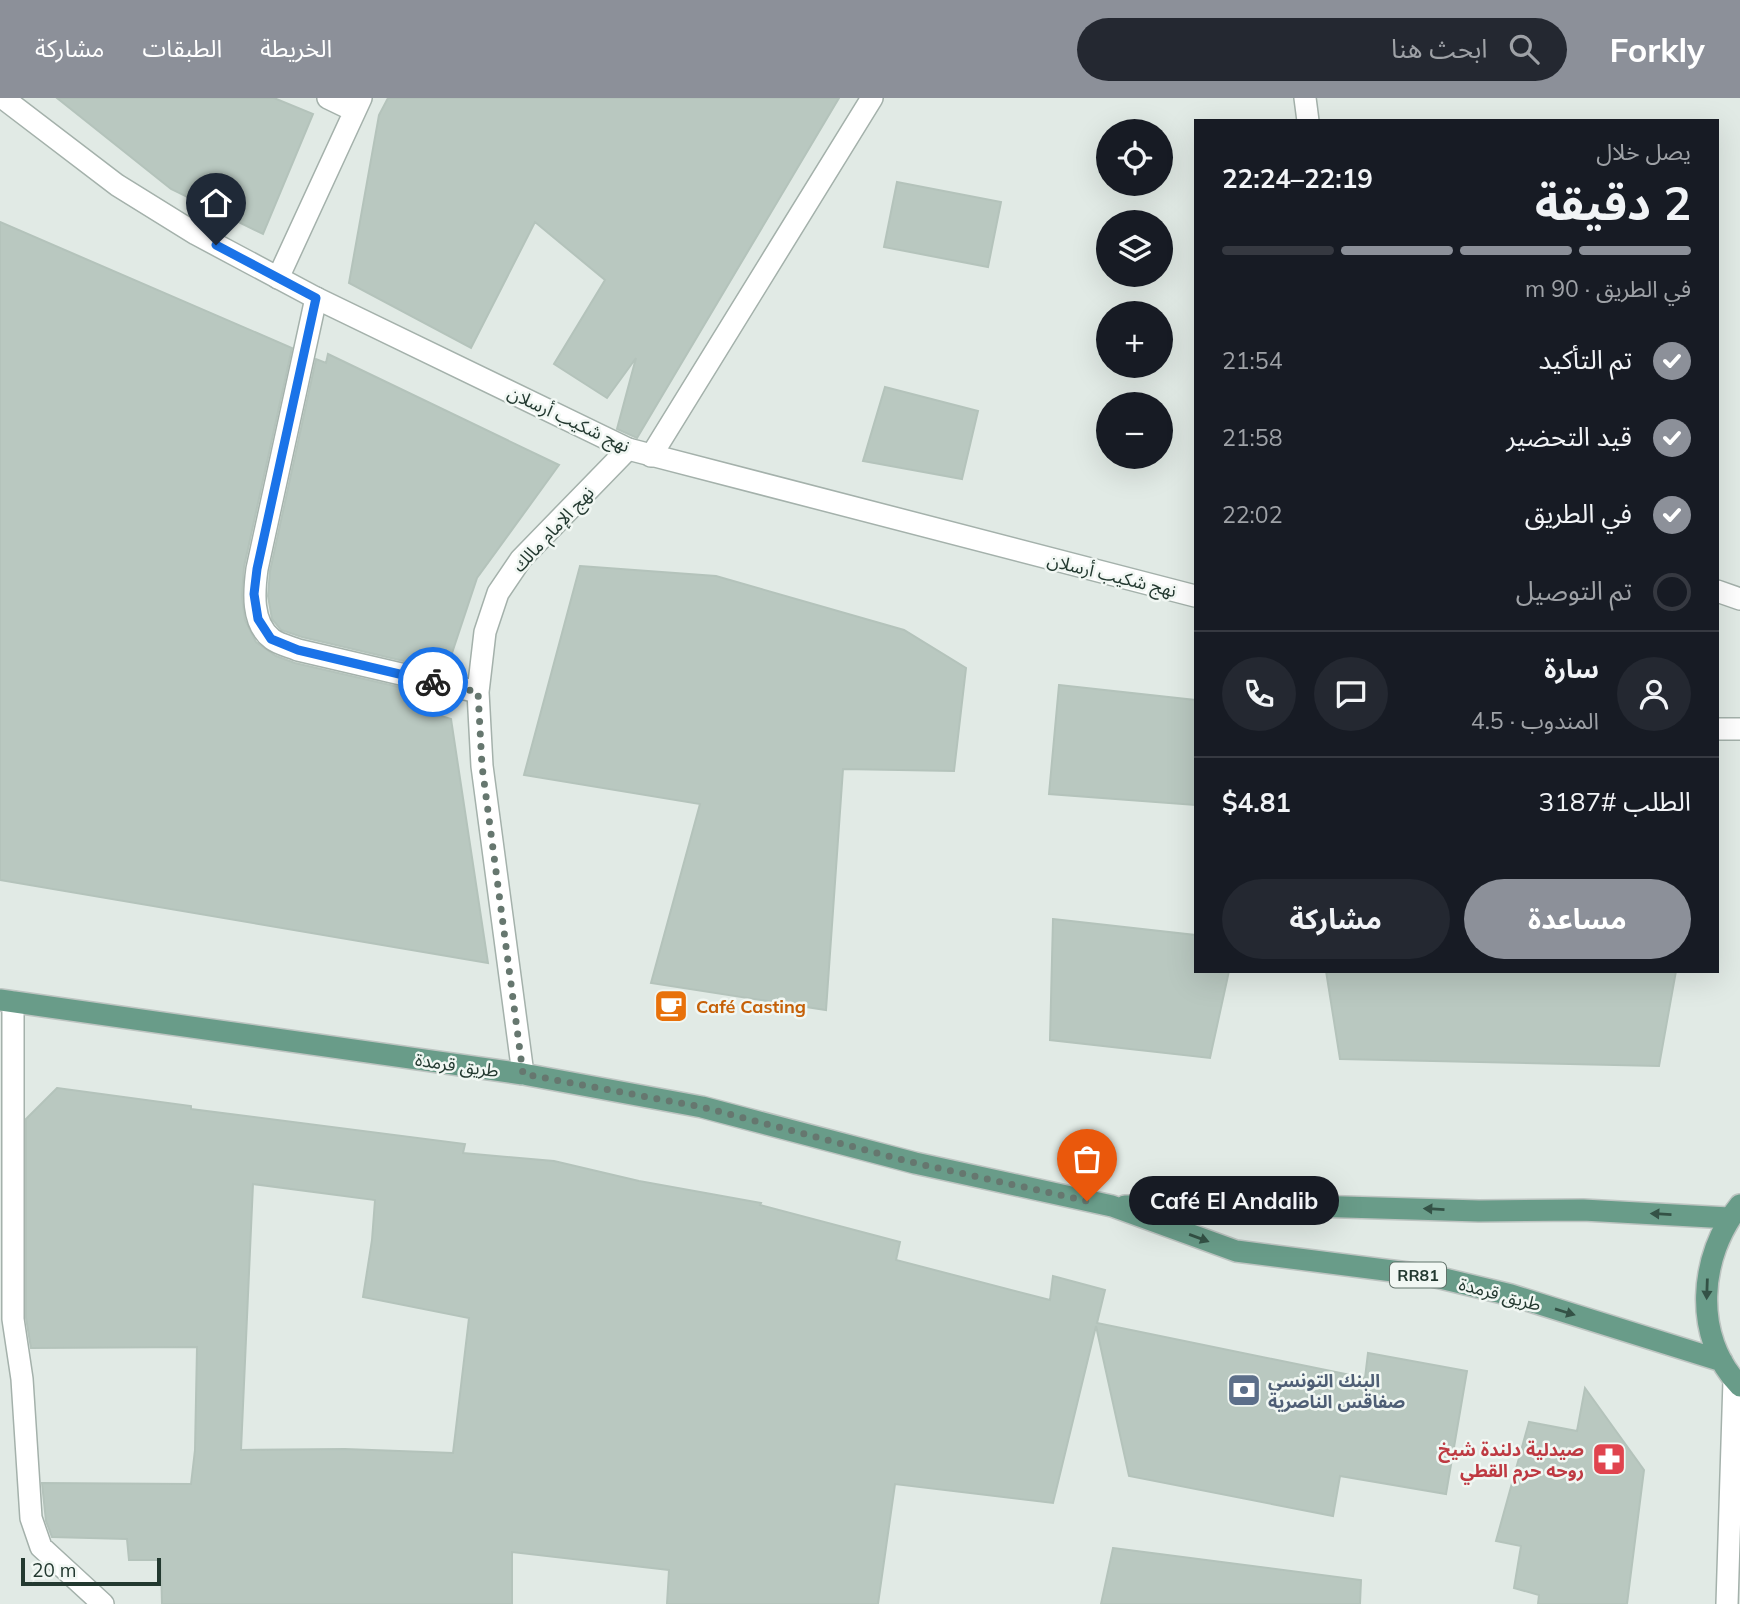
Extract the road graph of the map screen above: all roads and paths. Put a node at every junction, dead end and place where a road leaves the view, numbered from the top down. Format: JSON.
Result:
{"nodes":[{"id":1,"x":3,"y":98,"type":"edge"},
{"id":2,"x":328,"y":98,"type":"edge"},
{"id":3,"x":872,"y":98,"type":"edge"},
{"id":4,"x":1305,"y":98,"type":"edge"},
{"id":5,"x":358,"y":104,"type":"edge"},
{"id":6,"x":1308,"y":119,"type":"edge"},
{"id":7,"x":278,"y":278,"type":"junction"},
{"id":8,"x":316,"y":298,"type":"junction"},
{"id":9,"x":628,"y":449,"type":"junction"},
{"id":10,"x":651,"y":456,"type":"junction"},
{"id":11,"x":1719,"y":591,"type":"edge"},
{"id":12,"x":1194,"y":596,"type":"edge"},
{"id":13,"x":1740,"y":599,"type":"edge"},
{"id":14,"x":478,"y":692,"type":"junction"},
{"id":15,"x":1719,"y":729,"type":"edge"},
{"id":16,"x":1740,"y":729,"type":"edge"},
{"id":17,"x":6,"y":1001,"type":"edge"},
{"id":18,"x":523,"y":1074,"type":"junction"},
{"id":19,"x":1112,"y":1206,"type":"junction"},
{"id":20,"x":1735,"y":1212,"type":"edge"},
{"id":21,"x":1722,"y":1361,"type":"junction"},
{"id":22,"x":1737,"y":1383,"type":"edge"},
{"id":23,"x":103,"y":1604,"type":"edge"},
{"id":24,"x":1727,"y":1604,"type":"edge"}],
"edges":[{"from":1,"to":7,"type":"street","name":"نهج شكيب أرسلان"},
{"from":2,"to":5,"type":"street"},
{"from":3,"to":10,"type":"street"},
{"from":4,"to":6,"type":"street"},
{"from":5,"to":7,"type":"street"},
{"from":7,"to":8,"type":"street","name":"نهج شكيب أرسلان"},
{"from":8,"to":9,"type":"street","name":"نهج شكيب أرسلان"},
{"from":8,"to":14,"type":"street"},
{"from":9,"to":10,"type":"street","name":"نهج شكيب أرسلان"},
{"from":9,"to":14,"type":"street","name":"نهج الإمام مالك"},
{"from":10,"to":12,"type":"street","name":"نهج شكيب أرسلان"},
{"from":11,"to":13,"type":"street"},
{"from":14,"to":18,"type":"street","name":"نهج الإمام مالك"},
{"from":15,"to":16,"type":"street"},
{"from":17,"to":18,"type":"main road","name":"طريق قرمدة","number":"RR81"},
{"from":17,"to":23,"type":"street"},
{"from":18,"to":19,"type":"main road","name":"طريق قرمدة","number":"RR81"},
{"from":20,"to":19,"type":"main road","name":"طريق قرمدة","number":"RR81","one_way":true},
{"from":19,"to":21,"type":"main road","name":"طريق قرمدة","number":"RR81","one_way":true},
{"from":20,"to":21,"type":"main road","number":"RR81","one_way":true},
{"from":21,"to":22,"type":"main road","number":"RR81"},
{"from":22,"to":24,"type":"street"}]}
